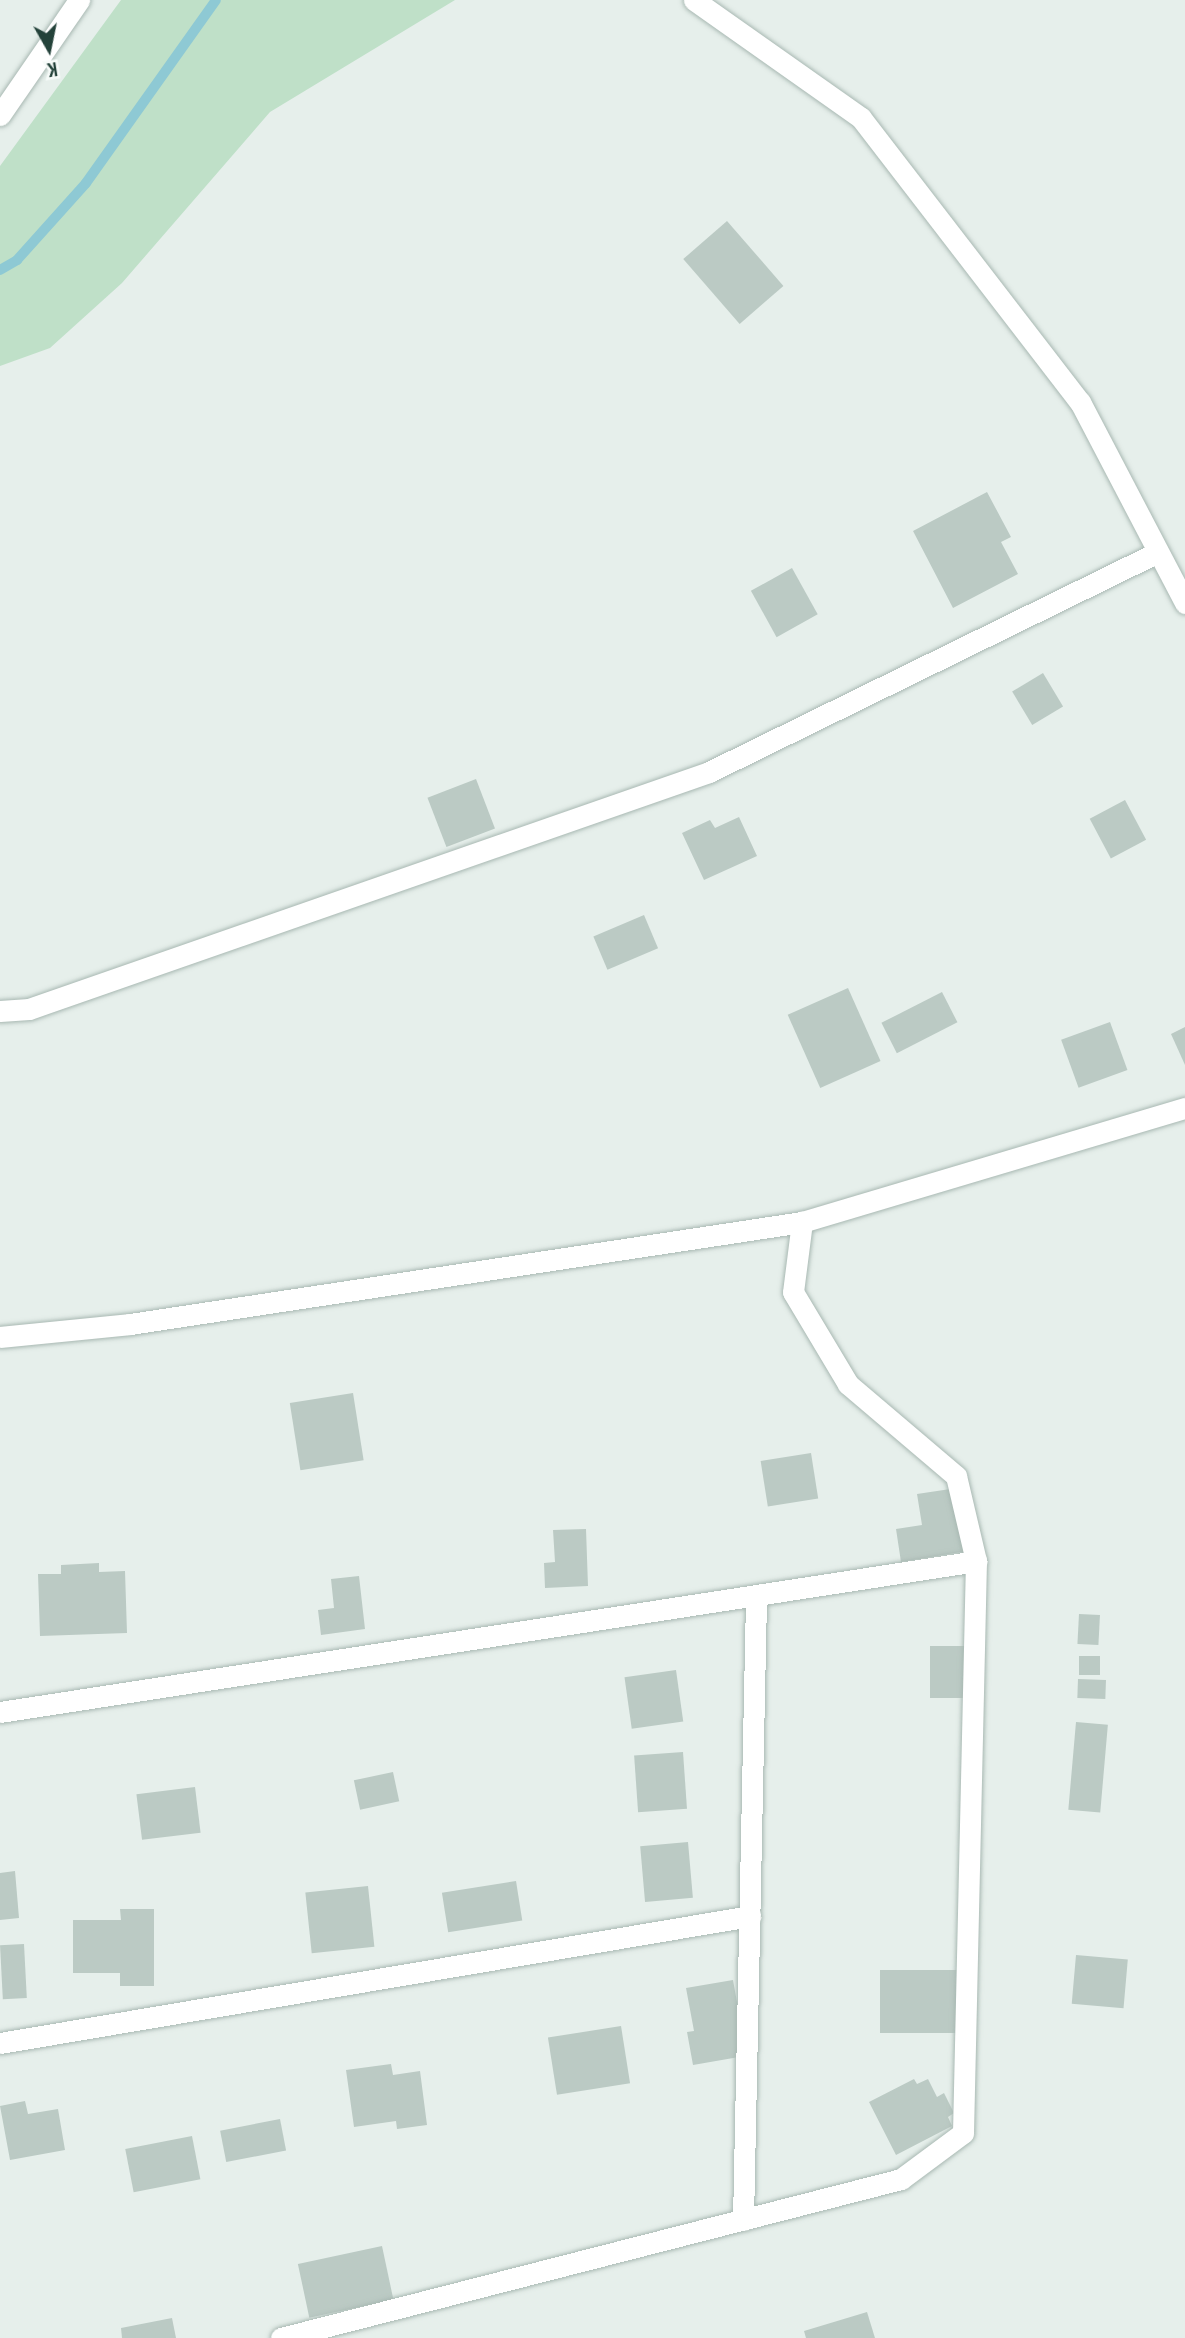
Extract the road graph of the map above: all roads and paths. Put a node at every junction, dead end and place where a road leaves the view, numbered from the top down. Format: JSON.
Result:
{"nodes":[{"id":1,"x":79,"y":0,"type":"edge"},
{"id":2,"x":694,"y":0,"type":"edge"},
{"id":3,"x":0,"y":115,"type":"edge"},
{"id":4,"x":1158,"y":552,"type":"junction"},
{"id":5,"x":1185,"y":603,"type":"edge"},
{"id":6,"x":0,"y":1011,"type":"edge"},
{"id":7,"x":1185,"y":1108,"type":"edge"},
{"id":8,"x":802,"y":1222,"type":"junction"},
{"id":9,"x":0,"y":1337,"type":"edge"},
{"id":10,"x":976,"y":1561,"type":"junction"},
{"id":11,"x":756,"y":1597,"type":"junction"},
{"id":12,"x":0,"y":1712,"type":"edge"},
{"id":13,"x":750,"y":1916,"type":"junction"},
{"id":14,"x":0,"y":2043,"type":"edge"},
{"id":15,"x":743,"y":2220,"type":"junction"},
{"id":16,"x":281,"y":2338,"type":"edge"}],
"edges":[{"from":1,"to":3,"type":"street"},
{"from":2,"to":4,"type":"street"},
{"from":4,"to":5,"type":"street"},
{"from":4,"to":6,"type":"street"},
{"from":7,"to":8,"type":"street"},
{"from":8,"to":9,"type":"street"},
{"from":8,"to":10,"type":"street"},
{"from":10,"to":11,"type":"street"},
{"from":10,"to":15,"type":"street"},
{"from":11,"to":12,"type":"street"},
{"from":11,"to":13,"type":"street"},
{"from":13,"to":14,"type":"street"},
{"from":13,"to":15,"type":"street"},
{"from":15,"to":16,"type":"street"}]}
